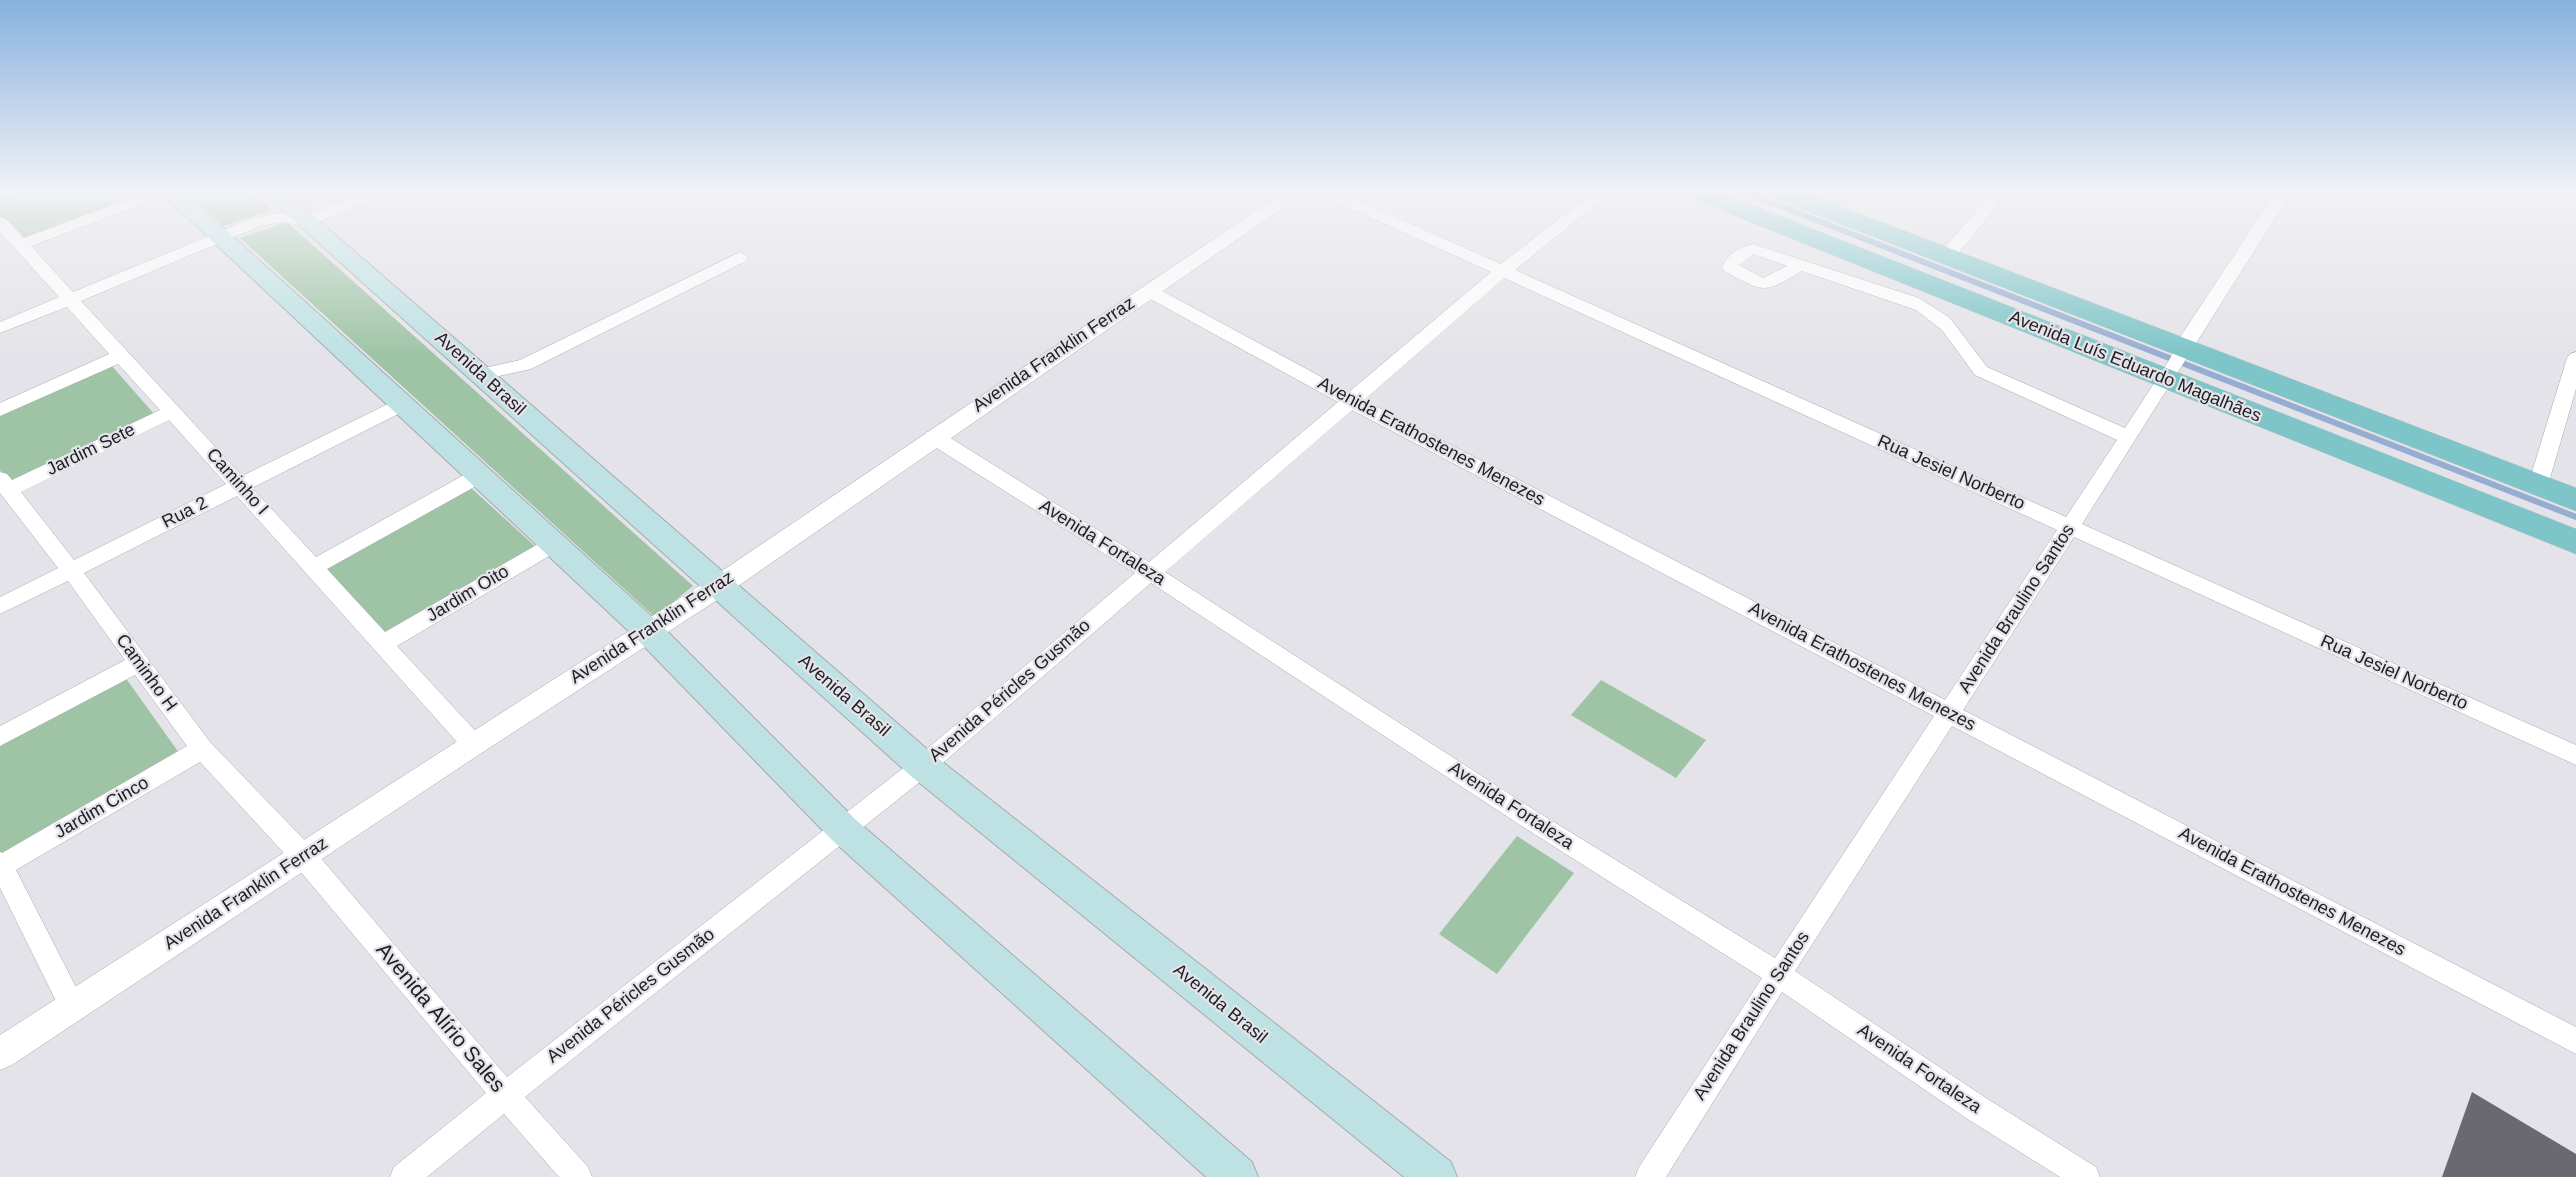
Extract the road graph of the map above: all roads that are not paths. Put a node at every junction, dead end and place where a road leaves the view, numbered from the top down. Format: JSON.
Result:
{"nodes":[{"id":1,"x":21,"y":246,"type":"edge"},
{"id":2,"x":198,"y":246,"type":"edge"},
{"id":3,"x":233,"y":246,"type":"edge"},
{"id":4,"x":335,"y":246,"type":"edge"},
{"id":5,"x":1216,"y":246,"type":"edge"},
{"id":6,"x":1447,"y":246,"type":"edge"},
{"id":7,"x":1535,"y":246,"type":"edge"},
{"id":8,"x":1847,"y":246,"type":"edge"},
{"id":9,"x":1921,"y":246,"type":"edge"},
{"id":10,"x":1955,"y":246,"type":"edge"},
{"id":11,"x":2249,"y":246,"type":"edge"},
{"id":12,"x":740,"y":256,"type":"dead end"},
{"id":13,"x":1947,"y":256,"type":"junction"},
{"id":14,"x":1800,"y":265,"type":"dead end"},
{"id":15,"x":1503,"y":271,"type":"junction"},
{"id":16,"x":1149,"y":291,"type":"junction"},
{"id":17,"x":70,"y":298,"type":"junction"},
{"id":18,"x":0,"y":328,"type":"edge"},
{"id":19,"x":122,"y":355,"type":"junction"},
{"id":20,"x":2576,"y":358,"type":"edge"},
{"id":21,"x":2174,"y":364,"type":"junction"},
{"id":22,"x":525,"y":365,"type":"junction"},
{"id":23,"x":481,"y":374,"type":"junction"},
{"id":24,"x":504,"y":397,"type":"junction"},
{"id":25,"x":1351,"y":401,"type":"junction"},
{"id":26,"x":403,"y":404,"type":"junction"},
{"id":27,"x":0,"y":410,"type":"edge"},
{"id":28,"x":173,"y":411,"type":"junction"},
{"id":29,"x":2128,"y":436,"type":"junction"},
{"id":30,"x":933,"y":437,"type":"junction"},
{"id":31,"x":478,"y":476,"type":"junction"},
{"id":32,"x":4,"y":484,"type":"edge"},
{"id":33,"x":240,"y":485,"type":"junction"},
{"id":34,"x":2538,"y":485,"type":"junction"},
{"id":35,"x":2576,"y":500,"type":"edge"},
{"id":36,"x":2071,"y":527,"type":"junction"},
{"id":37,"x":2576,"y":542,"type":"edge"},
{"id":38,"x":554,"y":544,"type":"junction"},
{"id":39,"x":313,"y":568,"type":"junction"},
{"id":40,"x":71,"y":570,"type":"junction"},
{"id":41,"x":1148,"y":571,"type":"junction"},
{"id":42,"x":719,"y":586,"type":"junction"},
{"id":43,"x":0,"y":606,"type":"edge"},
{"id":44,"x":647,"y":630,"type":"junction"},
{"id":45,"x":383,"y":644,"type":"junction"},
{"id":46,"x":138,"y":663,"type":"junction"},
{"id":47,"x":1949,"y":713,"type":"junction"},
{"id":48,"x":0,"y":737,"type":"edge"},
{"id":49,"x":473,"y":744,"type":"junction"},
{"id":50,"x":202,"y":749,"type":"junction"},
{"id":51,"x":2576,"y":755,"type":"edge"},
{"id":52,"x":923,"y":766,"type":"junction"},
{"id":53,"x":844,"y":830,"type":"junction"},
{"id":54,"x":304,"y":857,"type":"junction"},
{"id":55,"x":1,"y":865,"type":"edge"},
{"id":56,"x":1778,"y":974,"type":"junction"},
{"id":57,"x":72,"y":1006,"type":"junction"},
{"id":58,"x":2576,"y":1041,"type":"edge"},
{"id":59,"x":0,"y":1054,"type":"edge"},
{"id":60,"x":504,"y":1094,"type":"junction"},
{"id":61,"x":404,"y":1177,"type":"edge"},
{"id":62,"x":578,"y":1177,"type":"edge"},
{"id":63,"x":1237,"y":1177,"type":"edge"},
{"id":64,"x":1436,"y":1177,"type":"edge"},
{"id":65,"x":1649,"y":1177,"type":"edge"},
{"id":66,"x":2086,"y":1177,"type":"edge"}],
"edges":[{"from":1,"to":17,"type":"street","name":"Caminho I"},
{"from":2,"to":17,"type":"street"},
{"from":3,"to":26,"type":"main road"},
{"from":4,"to":23,"type":"main road","name":"Avenida Brasil"},
{"from":5,"to":16,"type":"street","name":"Avenida Franklin Ferraz"},
{"from":6,"to":15,"type":"street","name":"Rua Jesiel Norberto"},
{"from":7,"to":15,"type":"street","name":"Avenida Péricles Gusmão"},
{"from":8,"to":21,"type":"main road","name":"Avenida Luís Eduardo Magalhães"},
{"from":9,"to":13,"type":"main road","name":"Avenida Luís Eduardo Magalhães"},
{"from":10,"to":13,"type":"street"},
{"from":11,"to":21,"type":"street","name":"Avenida Braulino Santos"},
{"from":12,"to":22,"type":"street"},
{"from":13,"to":21,"type":"main road","name":"Avenida Luís Eduardo Magalhães"},
{"from":14,"to":29,"type":"street"},
{"from":15,"to":25,"type":"street","name":"Avenida Péricles Gusmão"},
{"from":15,"to":36,"type":"street","name":"Rua Jesiel Norberto"},
{"from":16,"to":25,"type":"street","name":"Avenida Erathostenes Menezes"},
{"from":16,"to":30,"type":"street","name":"Avenida Franklin Ferraz"},
{"from":17,"to":18,"type":"street"},
{"from":17,"to":19,"type":"street","name":"Caminho I"},
{"from":19,"to":27,"type":"street"},
{"from":19,"to":28,"type":"street","name":"Caminho I"},
{"from":20,"to":34,"type":"street"},
{"from":21,"to":29,"type":"street","name":"Avenida Braulino Santos"},
{"from":21,"to":34,"type":"main road","name":"Avenida Luís Eduardo Magalhães"},
{"from":21,"to":37,"type":"main road","name":"Avenida Luís Eduardo Magalhães"},
{"from":22,"to":23,"type":"street"},
{"from":22,"to":24,"type":"street"},
{"from":23,"to":24,"type":"main road","name":"Avenida Brasil"},
{"from":24,"to":42,"type":"main road","name":"Avenida Brasil"},
{"from":25,"to":41,"type":"street","name":"Avenida Péricles Gusmão"},
{"from":25,"to":47,"type":"street","name":"Avenida Erathostenes Menezes"},
{"from":26,"to":31,"type":"main road"},
{"from":26,"to":33,"type":"street","name":"Rua 2"},
{"from":28,"to":32,"type":"street","name":"Jardim Sete"},
{"from":28,"to":33,"type":"street","name":"Caminho I"},
{"from":29,"to":36,"type":"street","name":"Avenida Braulino Santos"},
{"from":30,"to":41,"type":"street","name":"Avenida Fortaleza"},
{"from":30,"to":42,"type":"street","name":"Avenida Franklin Ferraz"},
{"from":31,"to":38,"type":"main road"},
{"from":31,"to":39,"type":"street"},
{"from":32,"to":40,"type":"street","name":"Caminho H"},
{"from":33,"to":39,"type":"street","name":"Caminho I"},
{"from":33,"to":40,"type":"street","name":"Rua 2"},
{"from":34,"to":35,"type":"main road","name":"Avenida Luís Eduardo Magalhães"},
{"from":36,"to":47,"type":"street","name":"Avenida Braulino Santos"},
{"from":36,"to":51,"type":"street","name":"Rua Jesiel Norberto"},
{"from":38,"to":44,"type":"main road"},
{"from":38,"to":45,"type":"street","name":"Jardim Oito"},
{"from":39,"to":45,"type":"street","name":"Caminho I"},
{"from":40,"to":43,"type":"street","name":"Rua 2"},
{"from":40,"to":46,"type":"street","name":"Caminho H"},
{"from":41,"to":52,"type":"street","name":"Avenida Péricles Gusmão"},
{"from":41,"to":56,"type":"street","name":"Avenida Fortaleza"},
{"from":42,"to":44,"type":"street","name":"Avenida Franklin Ferraz"},
{"from":42,"to":52,"type":"main road","name":"Avenida Brasil"},
{"from":44,"to":49,"type":"street","name":"Avenida Franklin Ferraz"},
{"from":44,"to":53,"type":"main road"},
{"from":45,"to":49,"type":"street","name":"Caminho I"},
{"from":46,"to":48,"type":"street"},
{"from":46,"to":50,"type":"street","name":"Caminho H"},
{"from":47,"to":56,"type":"street","name":"Avenida Braulino Santos"},
{"from":47,"to":58,"type":"street","name":"Avenida Erathostenes Menezes"},
{"from":49,"to":54,"type":"street","name":"Avenida Franklin Ferraz"},
{"from":50,"to":54,"type":"street","name":"Caminho H"},
{"from":50,"to":55,"type":"street","name":"Jardim Cinco"},
{"from":52,"to":53,"type":"street","name":"Avenida Péricles Gusmão"},
{"from":52,"to":64,"type":"main road","name":"Avenida Brasil"},
{"from":53,"to":60,"type":"street","name":"Avenida Péricles Gusmão"},
{"from":53,"to":63,"type":"main road"},
{"from":54,"to":57,"type":"street","name":"Avenida Franklin Ferraz"},
{"from":54,"to":60,"type":"street","name":"Avenida Alírio Sales"},
{"from":55,"to":57,"type":"street"},
{"from":56,"to":65,"type":"street","name":"Avenida Braulino Santos"},
{"from":56,"to":66,"type":"street","name":"Avenida Fortaleza"},
{"from":57,"to":59,"type":"street","name":"Avenida Franklin Ferraz"},
{"from":60,"to":61,"type":"street","name":"Avenida Péricles Gusmão"},
{"from":60,"to":62,"type":"street","name":"Avenida Alírio Sales"}]}
